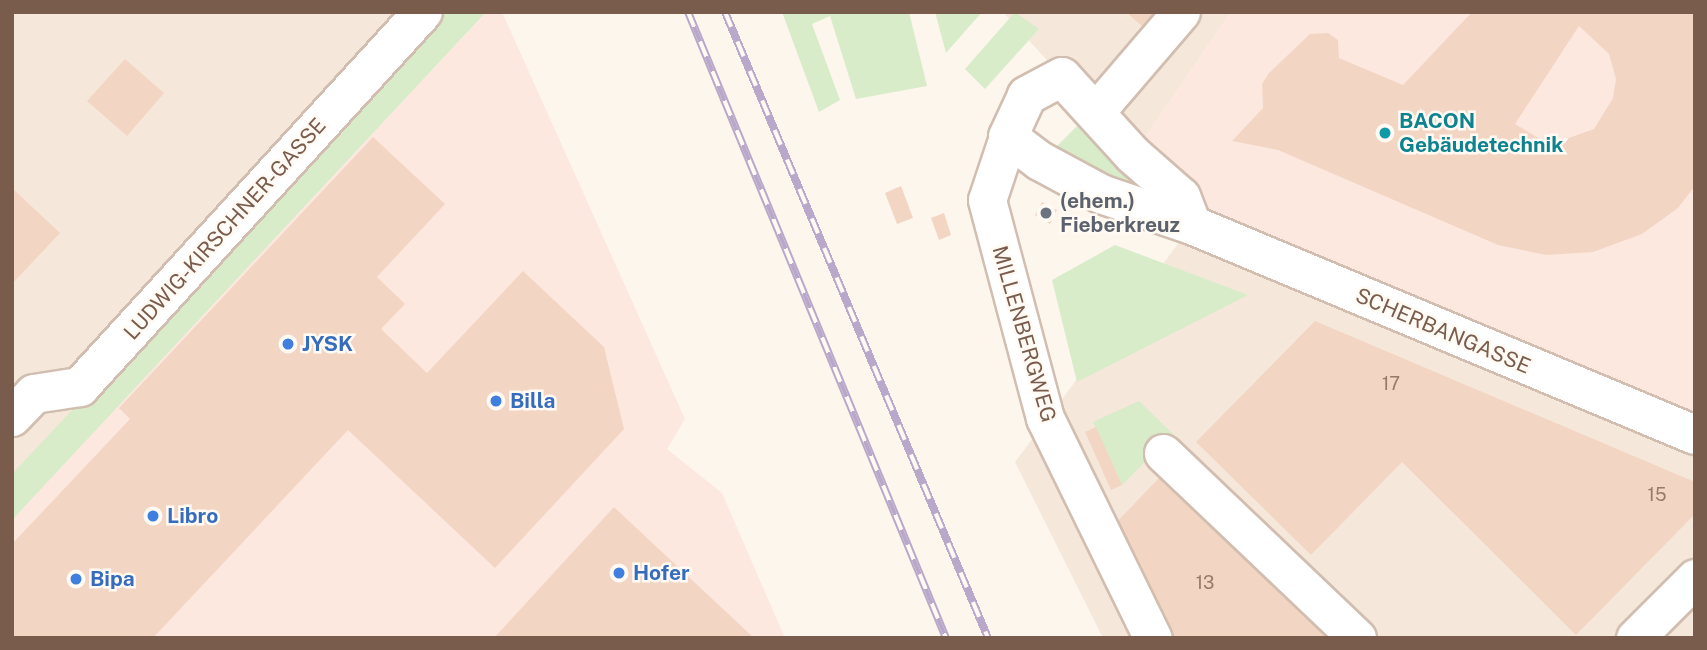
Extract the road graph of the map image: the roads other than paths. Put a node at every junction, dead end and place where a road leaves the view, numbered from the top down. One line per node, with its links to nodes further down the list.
1 (423, 12): 6 (street, LUDWIG-KIRSCHNER-GASSE)
2 (1181, 12): 3 (street)
3 (1097, 110): 4 (street); 5 (street)
4 (1008, 137): 5 (street, SCHERBANGASSE); 10 (street, MILLENBERGWEG)
5 (1192, 225): 7 (street, SCHERBANGASSE)
6 (19, 395)
7 (1695, 435)
8 (1163, 453): 11 (street)
9 (1695, 578): 12 (street)
10 (1153, 638)
11 (1357, 638)
12 (1635, 638)

